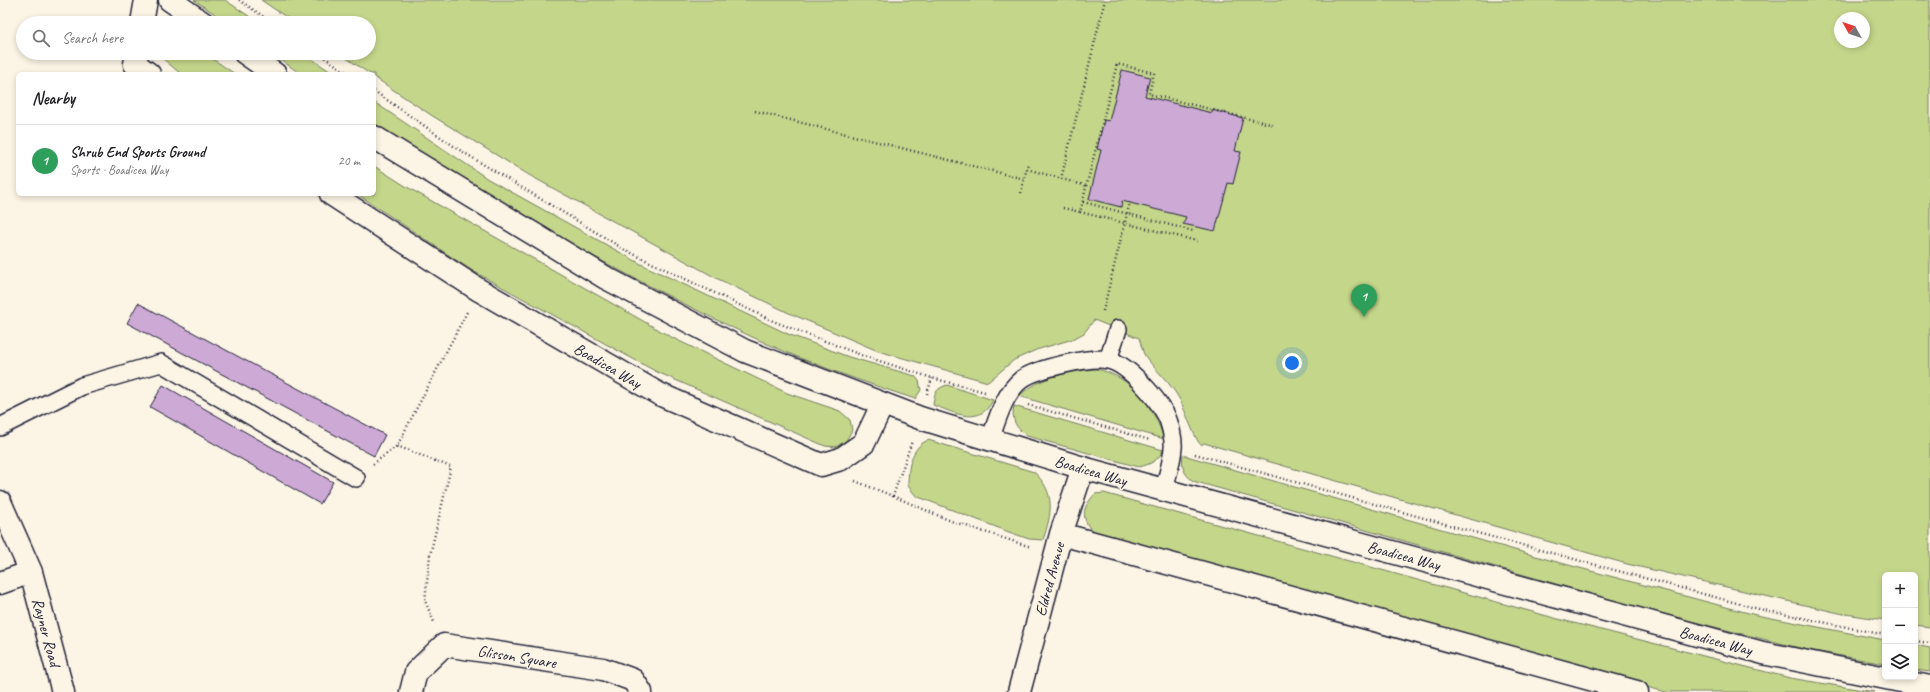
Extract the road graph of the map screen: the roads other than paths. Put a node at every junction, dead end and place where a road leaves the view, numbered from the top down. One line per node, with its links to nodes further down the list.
1 (146, 0): 3 (street)
2 (170, 0): 4 (street)
3 (143, 16)
4 (192, 16)
5 (135, 60): 7 (street)
6 (255, 60): 8 (street)
7 (145, 72)
8 (272, 72)
9 (376, 138): 13 (street, Boadicea Way)
10 (334, 196): 13 (street, Boadicea Way)
11 (1118, 329): 12 (lane)
12 (1108, 360): 15 (lane); 18 (lane)
13 (882, 405): 15 (street, Boadicea Way)
14 (0, 427): 17 (lane)
15 (990, 440): 16 (street, Boadicea Way)
16 (1083, 468): 18 (street, Boadicea Way); 20 (street, Eldred Avenue)
17 (356, 478)
18 (1164, 490): 23 (street, Boadicea Way)
19 (0, 502): 21 (street, Rayner Road)
20 (1058, 544): 27 (street, Eldred Avenue); 28 (street)
21 (31, 572): 22 (street); 24 (street, Rayner Road)
22 (0, 583)
23 (1930, 687)
24 (64, 692)
25 (411, 692): 26 (street, Glisson Square)
26 (641, 692)
27 (1019, 692)
28 (1637, 692)

